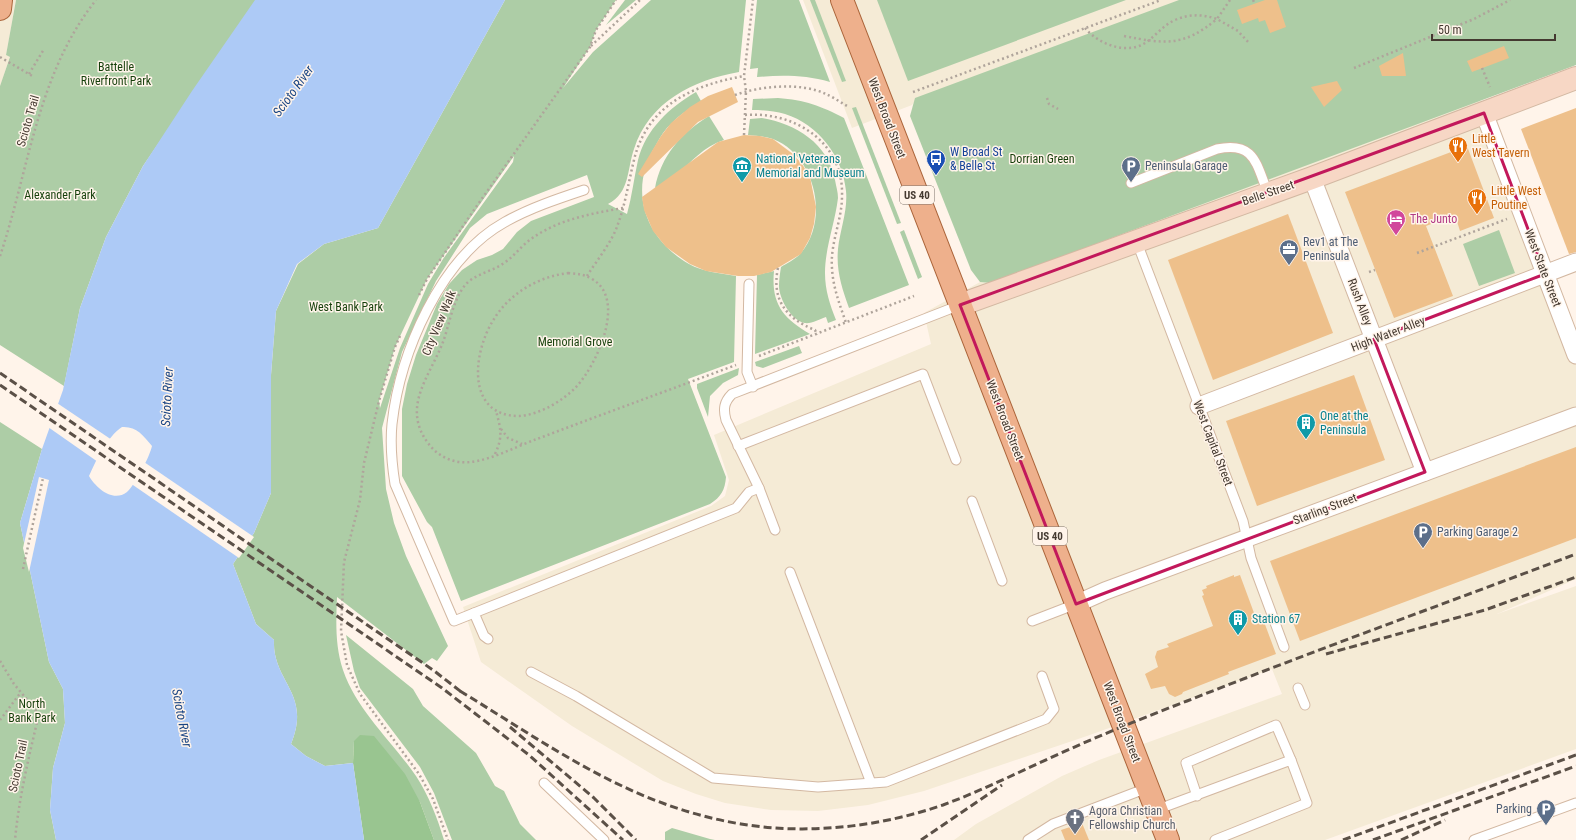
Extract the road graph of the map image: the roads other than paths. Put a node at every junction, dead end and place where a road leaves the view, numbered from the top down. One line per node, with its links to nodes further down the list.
1 (1, 0): 3 (main road)
2 (842, 0): 14 (main road, West Broad Street / US 40)
3 (0, 9)
4 (1576, 78): 5 (street, Belle Street)
5 (1484, 113): 6 (street, Belle Street); 12 (street, West State Street)
6 (1312, 178): 9 (street, Belle Street); 15 (street, Rush Alley)
7 (1131, 183): 9 (lane)
8 (584, 190): 30 (lane)
9 (1268, 193): 10 (street, Belle Street)
10 (1136, 240): 14 (street, Belle Street); 18 (lane, West Capital Street)
11 (1576, 262): 12 (street, High Water Alley)
12 (1545, 274): 15 (street, High Water Alley); 16 (street, West State Street)
13 (748, 284): 17 (lane)
14 (960, 305): 17 (lane); 29 (main road, West Broad Street / US 40)
15 (1374, 339): 18 (street, High Water Alley); 22 (street, Rush Alley)
16 (1576, 355)
17 (753, 386): 20 (lane)
18 (1199, 406): 26 (lane, West Capital Street)
19 (1576, 416): 22 (street, Starling Street)
20 (738, 446): 21 (lane); 23 (lane)
21 (956, 460)
22 (1425, 472): 26 (street, Starling Street)
23 (759, 488): 25 (lane); 30 (lane)
24 (972, 501): 28 (lane)
25 (775, 530)
26 (1246, 538): 29 (street, Starling Street); 33 (lane, West Capital Street)
27 (790, 572): 40 (lane)
28 (1002, 581)
29 (1076, 604): 31 (lane); 41 (main road, West Broad Street / US 40)
30 (474, 613): 32 (lane)
31 (1032, 621)
32 (488, 639)
33 (1284, 647)
34 (532, 672): 40 (lane)
35 (1042, 676): 40 (lane)
36 (1298, 688): 37 (lane)
37 (1304, 705)
38 (1291, 760): 42 (lane); 42 (lane); 48 (lane)
39 (544, 783): 45 (lane)
40 (871, 783)
41 (1147, 788): 44 (main road, West Broad Street / US 40); 46 (lane)
42 (1197, 796): 44 (lane)
43 (1576, 803): 49 (lane)
44 (1156, 810): 47 (main road, West Broad Street / US 40)
45 (604, 840)
46 (1028, 840)
47 (1168, 840)
48 (1215, 840)
49 (1474, 840)

